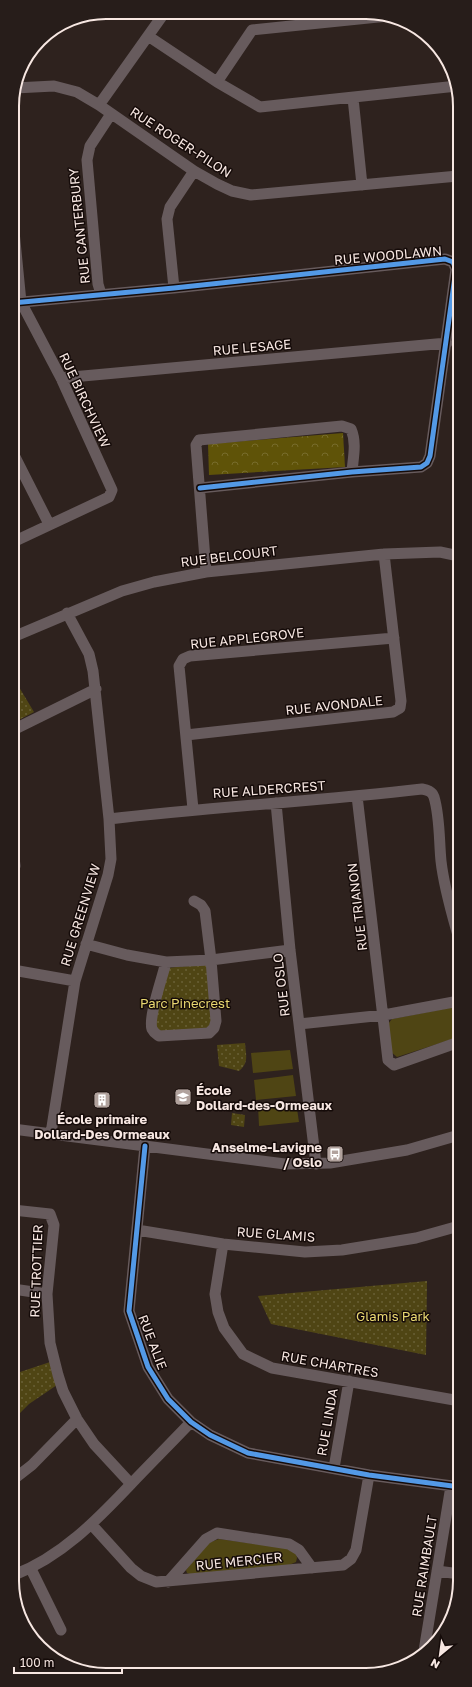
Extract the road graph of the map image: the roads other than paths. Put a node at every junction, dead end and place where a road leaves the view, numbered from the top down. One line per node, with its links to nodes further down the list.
1 (160, 19): 3 (street)
2 (359, 19): 4 (street)
3 (148, 36): 4 (street); 8 (street)
4 (217, 82): 7 (street)
5 (450, 87): 7 (street)
6 (21, 88): 8 (street, RUE ROGER-PILON)
7 (353, 98): 12 (street)
8 (100, 105): 9 (street, RUE ROGER-PILON)
9 (112, 114): 10 (street, RUE ROGER-PILON); 15 (street, RUE CANTERBURY)
10 (194, 171): 12 (street, RUE ROGER-PILON); 14 (street)
11 (453, 176): 12 (street, RUE ROGER-PILON)
12 (362, 185)
13 (453, 262): 14 (street, RUE WOODLAWN)
14 (174, 288): 15 (street, RUE WOODLAWN)
15 (101, 294): 17 (street, RUE WOODLAWN)
16 (453, 294): 19 (street, RUE WOODLAWN)
17 (19, 303)
18 (19, 306): 20 (street, RUE BIRCHVIEW)
19 (447, 343): 20 (street, RUE LESAGE); 22 (street, RUE WOODLAWN)
20 (61, 378): 24 (street, RUE BIRCHVIEW)
21 (19, 465): 24 (street)
22 (352, 472): 23 (street, RUE WOODLAWN); 23 (street)
23 (200, 488): 28 (street)
24 (49, 524): 25 (street, RUE BIRCHVIEW)
25 (19, 539)
26 (384, 554): 27 (street, RUE BELCOURT); 28 (street, RUE BELCOURT); 31 (street, RUE AVONDALE)
27 (453, 555)
28 (206, 572): 29 (street, RUE BELCOURT)
29 (67, 613): 30 (street, RUE BELCOURT); 32 (street, RUE GREENVIEW)
30 (19, 634)
31 (394, 638): 34 (street, RUE AVONDALE); 34 (street, RUE APPLEGROVE)
32 (96, 689): 33 (street); 38 (street, RUE GREENVIEW)
33 (19, 727)
34 (186, 735): 37 (street, RUE APPLEGROVE)
35 (357, 796): 36 (street, RUE ALDERCREST); 40 (street, RUE ALDERCREST); 48 (street, RUE TRIANON)
36 (276, 803): 37 (street, RUE ALDERCREST); 42 (street, RUE OSLO)
37 (193, 809): 38 (street, RUE ALDERCREST)
38 (109, 819): 41 (street, RUE GREENVIEW)
39 (194, 901): 43 (street)
40 (453, 914)
41 (86, 944): 44 (street); 46 (street, RUE GREENVIEW)
42 (290, 950): 43 (street); 49 (street, RUE OSLO)
43 (211, 960): 44 (street); 44 (street)
44 (166, 962)
45 (19, 971): 46 (street)
46 (74, 981): 52 (street, RUE GREENVIEW)
47 (453, 1002): 48 (street)
48 (384, 1015): 49 (street); 50 (street, RUE TRIANON)
49 (299, 1024): 55 (street, RUE OSLO)
50 (453, 1044)
51 (19, 1130): 52 (street)
52 (51, 1133): 54 (street)
53 (453, 1137): 55 (street)
54 (145, 1146): 55 (street); 58 (street, RUE ALIE)
55 (316, 1164)
56 (19, 1211): 61 (street, RUE TROTTIER)
57 (453, 1228): 59 (street, RUE GLAMIS)
58 (137, 1230): 59 (street, RUE GLAMIS); 65 (street, RUE ALIE)
59 (223, 1244): 62 (street, RUE CHARTRES)
60 (19, 1290): 61 (street)
61 (47, 1294): 64 (street, RUE TROTTIER)
62 (349, 1382): 63 (street, RUE CHARTRES); 66 (street, RUE LINDA)
63 (453, 1400)
64 (77, 1419): 68 (street); 69 (street, RUE TROTTIER)
65 (191, 1422): 66 (street, RUE ALIE); 69 (street)
66 (334, 1468): 67 (street, RUE ALIE)
67 (369, 1474): 70 (street, RUE ALIE); 73 (street, RUE MERCIER)
68 (19, 1475)
69 (131, 1484): 72 (street)
70 (453, 1486)
71 (453, 1495): 75 (street, RUE RAIMBAULT)
72 (92, 1525): 74 (street); 78 (street, RUE MERCIER)
73 (312, 1568): 78 (street, RUE MERCIER); 78 (street, RUE MERCIER)
74 (31, 1569): 77 (street); 79 (street)
75 (437, 1571): 76 (street); 80 (street, RUE RAIMBAULT)
76 (453, 1573)
77 (19, 1574)
78 (168, 1582)
79 (60, 1630)
80 (426, 1635)

